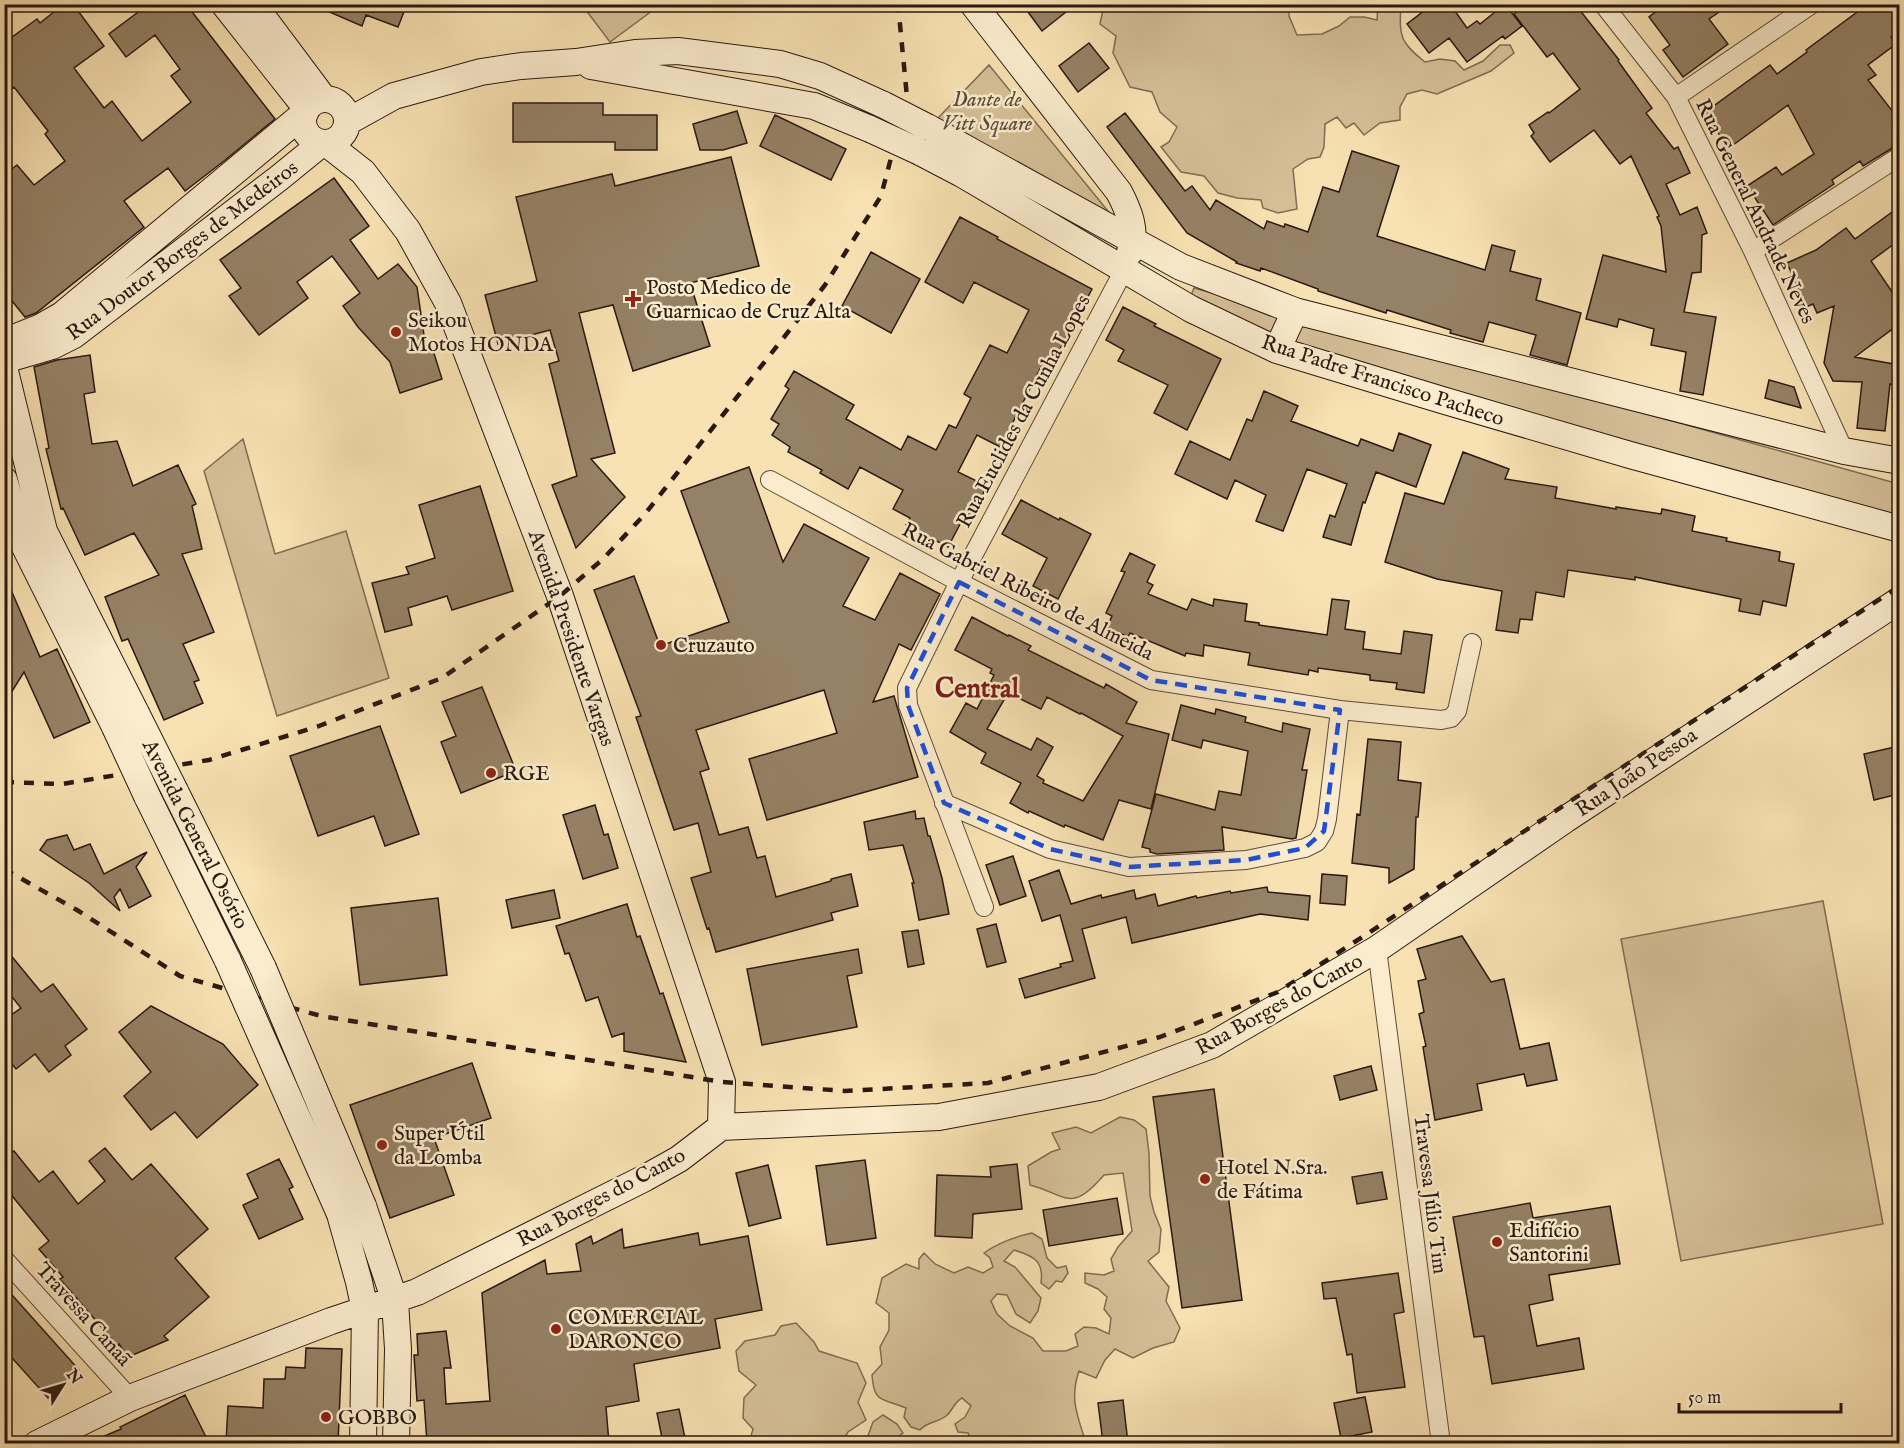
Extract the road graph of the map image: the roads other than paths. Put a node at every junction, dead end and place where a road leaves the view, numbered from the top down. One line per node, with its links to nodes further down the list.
1 (224, 4): 11 (main road, Avenida Presidente Vargas)
2 (253, 4): 11 (main road, Avenida Presidente Vargas)
3 (973, 4): 14 (main road)
4 (1603, 4): 8 (street, Rua General Andrade Neves)
5 (1812, 4): 8 (street)
6 (576, 62): 7 (main road, Rua Doutor Borges de Medeiros); 10 (main road, Rua Doutor Borges de Medeiros); 11 (main road, Rua Doutor Borges de Medeiros)
7 (820, 76): 9 (main road, Rua Doutor Borges de Medeiros); 10 (main road)
8 (1676, 97): 15 (street, Rua General Andrade Neves)
9 (884, 105): 14 (main road, Rua Padre Francisco Pacheco, bridge)
10 (814, 106): 12 (main road, Rua Doutor Borges de Medeiros)
11 (326, 120): 18 (main road, Rua Doutor Borges de Medeiros); 18 (main road, Rua Doutor Borges de Medeiros); 37 (main road, Avenida Presidente Vargas)
12 (870, 129): 16 (main road, Rua Padre Francisco Pacheco, bridge)
13 (1899, 156): 15 (street)
14 (1133, 242): 16 (main road); 17 (main road, Rua Padre Francisco Pacheco)
15 (1753, 251): 23 (street, Rua General Andrade Neves)
16 (1124, 270): 20 (main road, Rua Padre Francisco Pacheco); 28 (street, Rua Euclides da Cunha Lopes)
17 (1295, 311): 20 (main road); 23 (main road, Rua Padre Francisco Pacheco)
18 (58, 332): 19 (main road, Rua Doutor Borges de Medeiros); 21 (main road, Rua Doutor Borges de Medeiros)
19 (4, 342)
20 (1277, 350): 27 (main road, Rua Padre Francisco Pacheco)
21 (4, 360)
22 (4, 367): 30 (main road, Avenida General Osório)
23 (1844, 451): 24 (main road, Rua Padre Francisco Pacheco)
24 (1899, 460)
25 (4, 480): 30 (main road, Avenida General Osório)
26 (770, 480): 28 (street, Rua Gabriel Ribeiro de Almeida)
27 (1899, 529)
28 (959, 582): 32 (street, Rua Gabriel Ribeiro de Almeida); 34 (street, Rua Euclides da Cunha Lopes)
29 (1899, 600): 36 (main road, Rua João Pessoa)
30 (75, 621): 33 (main road, Avenida General Osório)
31 (1472, 643): 32 (street, Rua Gabriel Ribeiro de Almeida)
32 (1340, 710): 34 (street)
33 (125, 720): 38 (main road, Avenida General Osório, bridge); 38 (main road, Avenida General Osório, bridge)
34 (944, 803): 35 (street, Rua Euclides da Cunha Lopes)
35 (984, 906)
36 (1377, 950): 37 (main road, Rua Borges do Canto); 46 (street, Travessa Júlio Tim)
37 (721, 1127): 40 (main road, Rua Borges do Canto)
38 (351, 1210): 40 (main road, Avenida General Osório); 41 (main road, Avenida General Osório)
39 (4, 1259): 42 (street, Travessa Canaã)
40 (395, 1301): 41 (main road, Rua Borges do Canto); 45 (main road, Avenida General Osório)
41 (364, 1310): 42 (main road, Rua Borges do Canto); 44 (main road, Avenida General Osório)
42 (130, 1398): 43 (main road, Rua Borges do Canto)
43 (37, 1443)
44 (363, 1443)
45 (396, 1443)
46 (1441, 1443)

